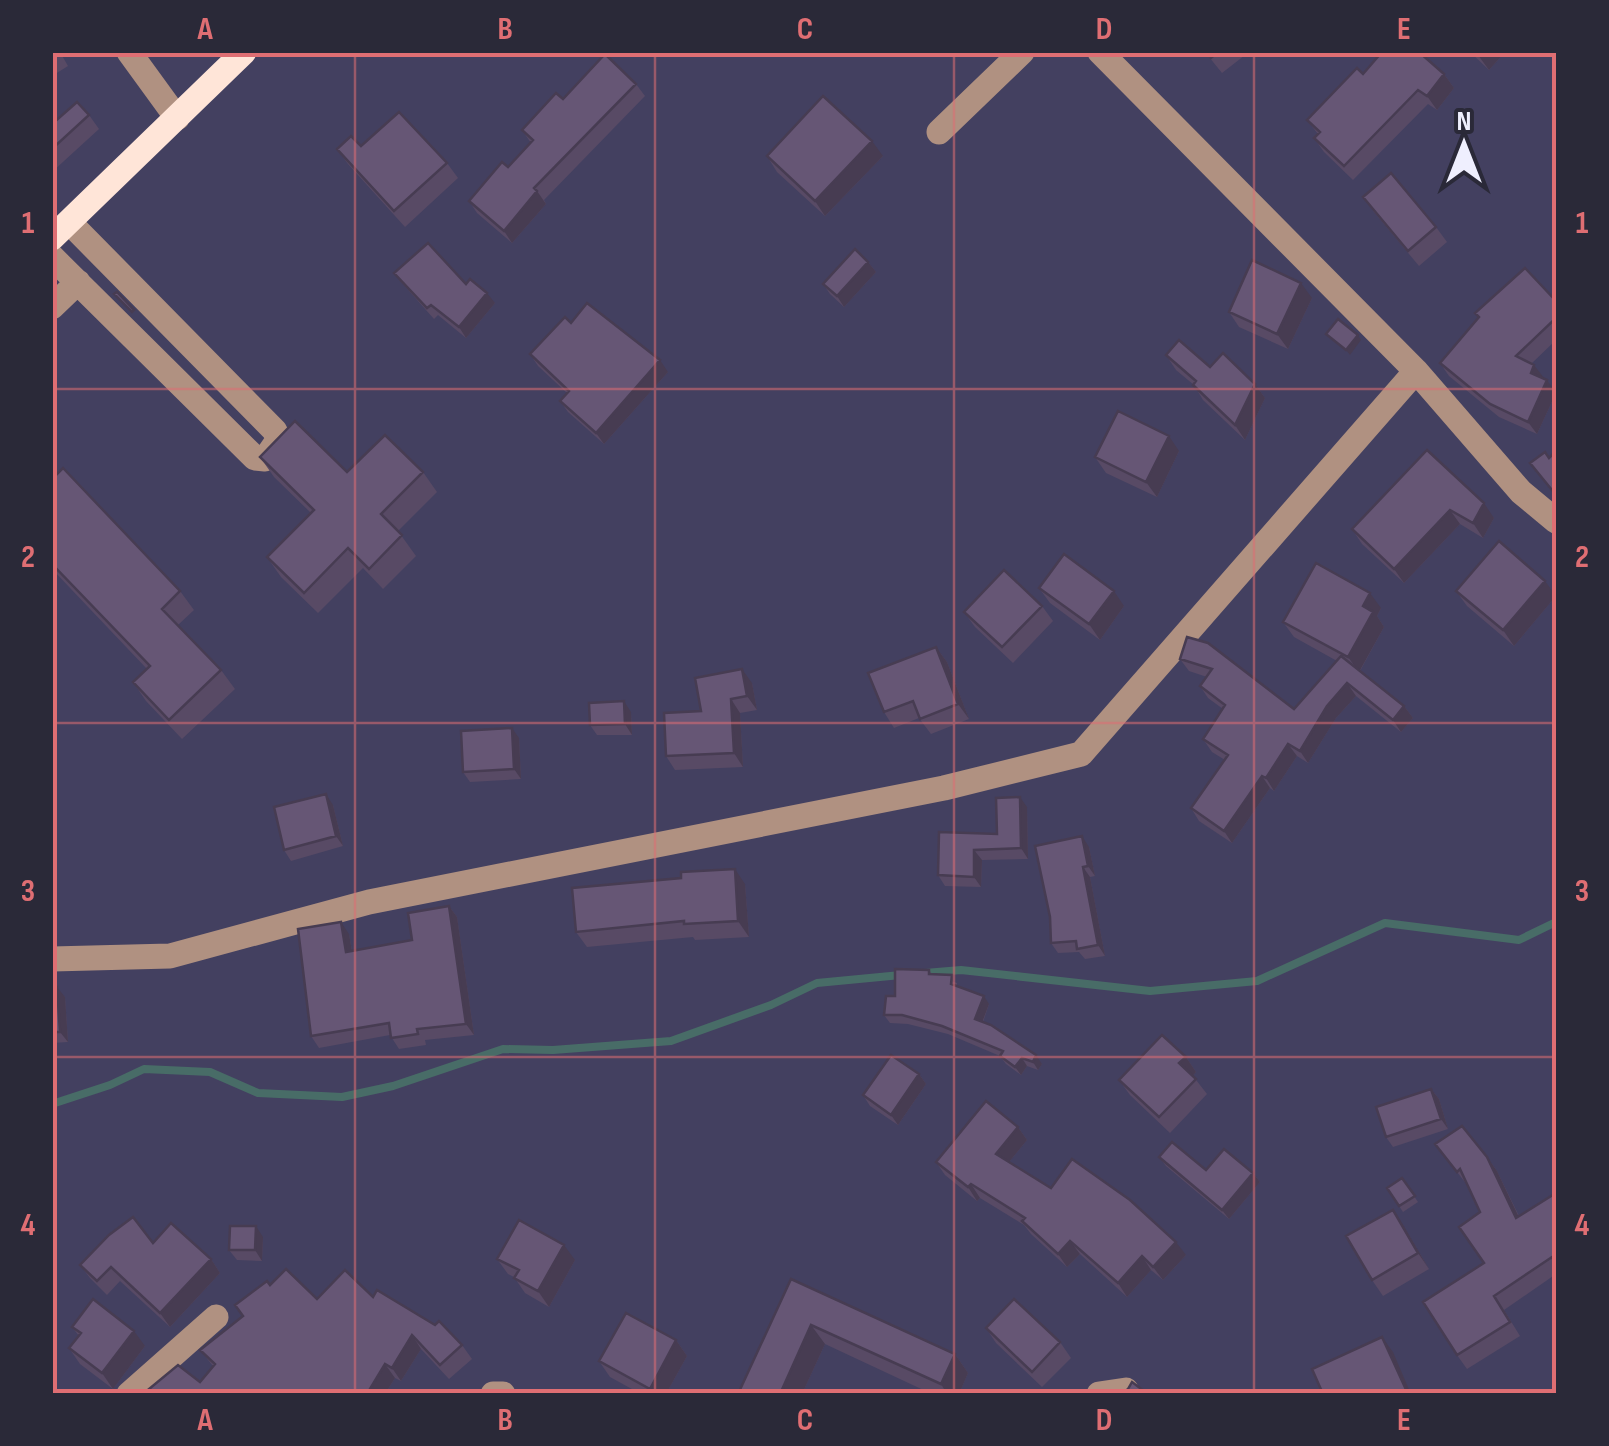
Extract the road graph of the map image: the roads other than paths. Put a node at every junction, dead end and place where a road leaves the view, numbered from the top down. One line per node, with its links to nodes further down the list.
1 (128, 52): 5 (street)
2 (244, 52): 5 (main road)
3 (1022, 52): 6 (street)
4 (1100, 52): 12 (street)
5 (178, 118): 7 (main road)
6 (939, 132)
7 (61, 231): 11 (street)
8 (52, 257): 9 (street)
9 (78, 282): 10 (street); 13 (street)
10 (52, 307)
11 (198, 353): 13 (street); 14 (street)
12 (1416, 371): 16 (street); 17 (street)
13 (176, 379): 15 (street)
14 (237, 392): 15 (street); 15 (street)
15 (214, 417)
16 (1556, 521)
17 (52, 959)
18 (216, 1318): 20 (street)
19 (1126, 1390): 23 (street)
20 (129, 1394)
21 (494, 1394): 22 (street)
22 (503, 1394)
23 (1099, 1394)

